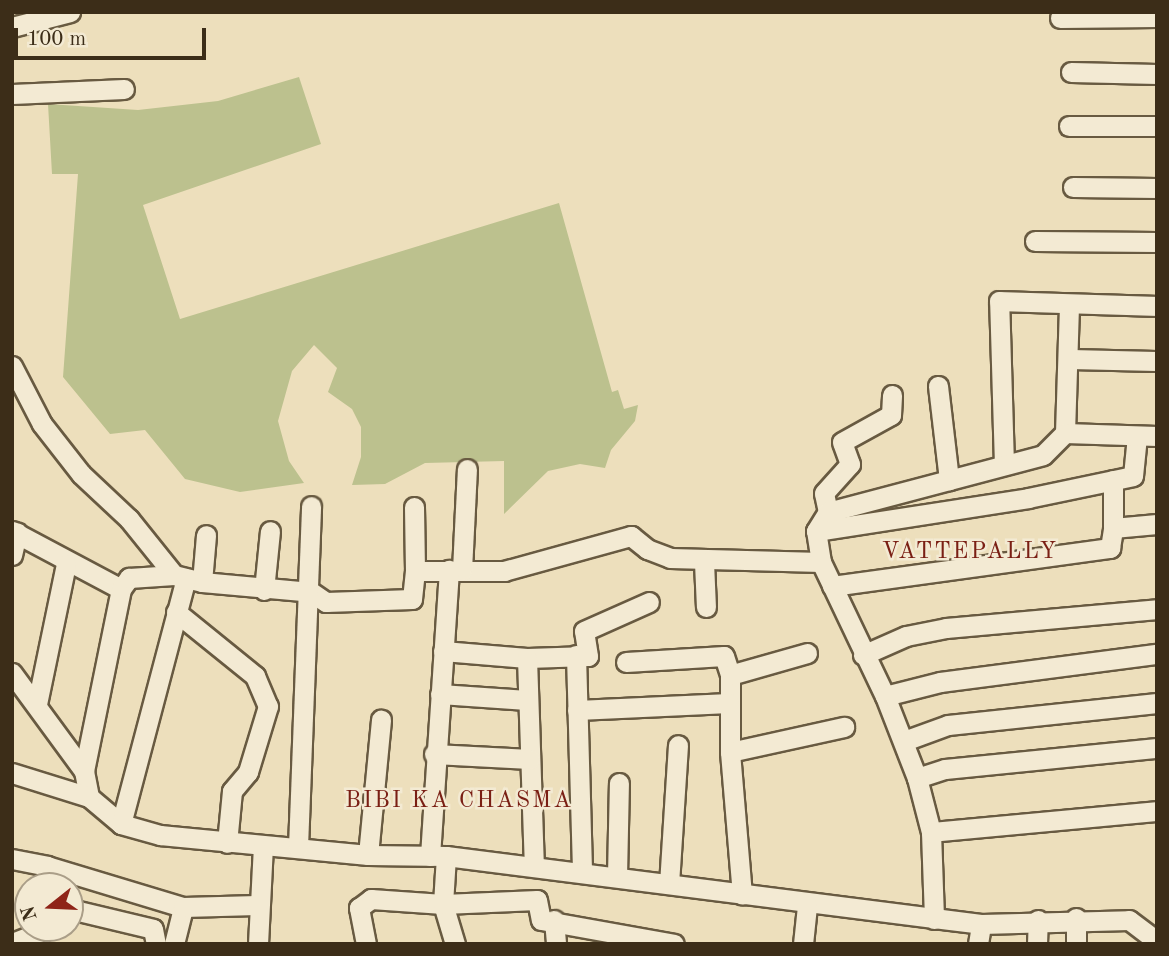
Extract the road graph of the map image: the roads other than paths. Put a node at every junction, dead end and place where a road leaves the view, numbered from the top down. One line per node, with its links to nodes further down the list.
1 (70, 12): 4 (street)
2 (1157, 17): 3 (street)
3 (1060, 18)
4 (12, 27)
5 (1071, 72): 6 (street)
6 (1157, 74)
7 (124, 89): 8 (street)
8 (12, 94)
9 (1069, 126): 10 (street)
10 (1157, 127)
11 (1073, 187): 12 (street)
12 (1157, 188)
13 (1035, 241): 14 (street)
14 (1157, 242)
15 (1069, 305): 16 (street); 17 (street); 25 (street)
16 (1157, 306)
17 (1069, 359): 18 (street); 22 (street)
18 (1157, 361)
19 (12, 366): 44 (street)
20 (939, 386): 27 (street)
21 (892, 395): 31 (street)
22 (1065, 433): 23 (street); 25 (street)
23 (1137, 436): 24 (street); 28 (street)
24 (1157, 436)
25 (1004, 465): 27 (street)
26 (467, 469): 42 (street)
27 (949, 480): 31 (street)
28 (1113, 480): 33 (street); 35 (street)
29 (311, 506): 48 (street)
30 (414, 507): 43 (street)
31 (828, 512): 35 (street)
32 (1157, 524): 33 (street)
33 (1113, 528): 45 (street)
34 (270, 531): 47 (street)
35 (816, 531): 40 (street)
36 (14, 532): 38 (street); 41 (street)
37 (206, 535): 44 (street)
38 (12, 555)
39 (704, 562): 40 (street); 42 (street); 50 (street)
40 (821, 562): 45 (street)
41 (66, 564): 46 (street); 67 (street)
42 (456, 570): 43 (street); 53 (street)
43 (415, 571): 48 (street)
44 (188, 578): 46 (street); 47 (street); 52 (street)
45 (832, 586): 57 (street)
46 (121, 589): 77 (street)
47 (264, 590): 48 (street)
48 (311, 592): 87 (street)
49 (649, 603): 56 (street)
50 (706, 607)
51 (1157, 609): 57 (street)
52 (176, 612): 83 (street); 85 (street)
53 (443, 651): 58 (street); 62 (street)
54 (807, 653): 61 (street)
55 (1157, 654): 63 (street)
56 (576, 655): 58 (street); 68 (street)
57 (863, 655): 63 (street)
58 (527, 658): 64 (street)
59 (626, 662): 61 (street)
60 (12, 673): 67 (street)
61 (730, 675): 65 (street)
62 (440, 694): 64 (street); 75 (street)
63 (885, 696): 71 (street)
64 (527, 700): 76 (street)
65 (729, 703): 68 (street); 74 (street)
66 (1157, 703): 71 (street)
67 (37, 704): 77 (street)
68 (577, 710): 93 (street)
69 (381, 720): 88 (street)
70 (844, 727): 74 (street)
71 (904, 741): 79 (street)
72 (678, 745): 96 (street)
73 (1157, 748): 79 (street)
74 (730, 752): 97 (street)
75 (434, 754): 76 (street); 89 (street)
76 (530, 760): 91 (street)
77 (83, 771): 81 (street)
78 (12, 773): 81 (street)
79 (917, 778): 84 (street)
80 (619, 783): 94 (street)
81 (89, 797): 83 (street)
82 (1157, 811): 84 (street)
83 (121, 824): 85 (street)
84 (931, 832): 104 (street)
85 (227, 843): 86 (street)
86 (263, 846): 87 (street); 99 (street)
87 (298, 847): 88 (street)
88 (368, 855): 89 (street)
89 (438, 856): 91 (street); 98 (street)
90 (12, 859): 92 (street)
91 (534, 866): 93 (street)
92 (40, 872)
93 (582, 873): 94 (street)
94 (617, 876): 96 (street)
95 (84, 884): 101 (street)
96 (669, 884): 97 (street)
97 (742, 894): 100 (street)
98 (443, 904): 105 (street); 113 (street); 114 (street)
99 (257, 905): 101 (street); 112 (street)
100 (807, 905): 104 (street); 117 (street)
101 (183, 907): 109 (street)
102 (84, 912): 110 (street)
103 (1076, 918): 106 (street); 108 (street); 120 (street)
104 (934, 919): 107 (street)
105 (554, 920): 115 (street); 116 (street)
106 (1038, 920): 107 (street); 119 (street)
107 (981, 924): 118 (street)
108 (1157, 941)
109 (174, 943): 111 (street)
110 (156, 944)
111 (167, 944)
112 (258, 944)
113 (366, 944)
114 (455, 944)
115 (556, 944)
116 (673, 944)
117 (803, 944)
118 (978, 944)
119 (1037, 944)
120 (1076, 944)

